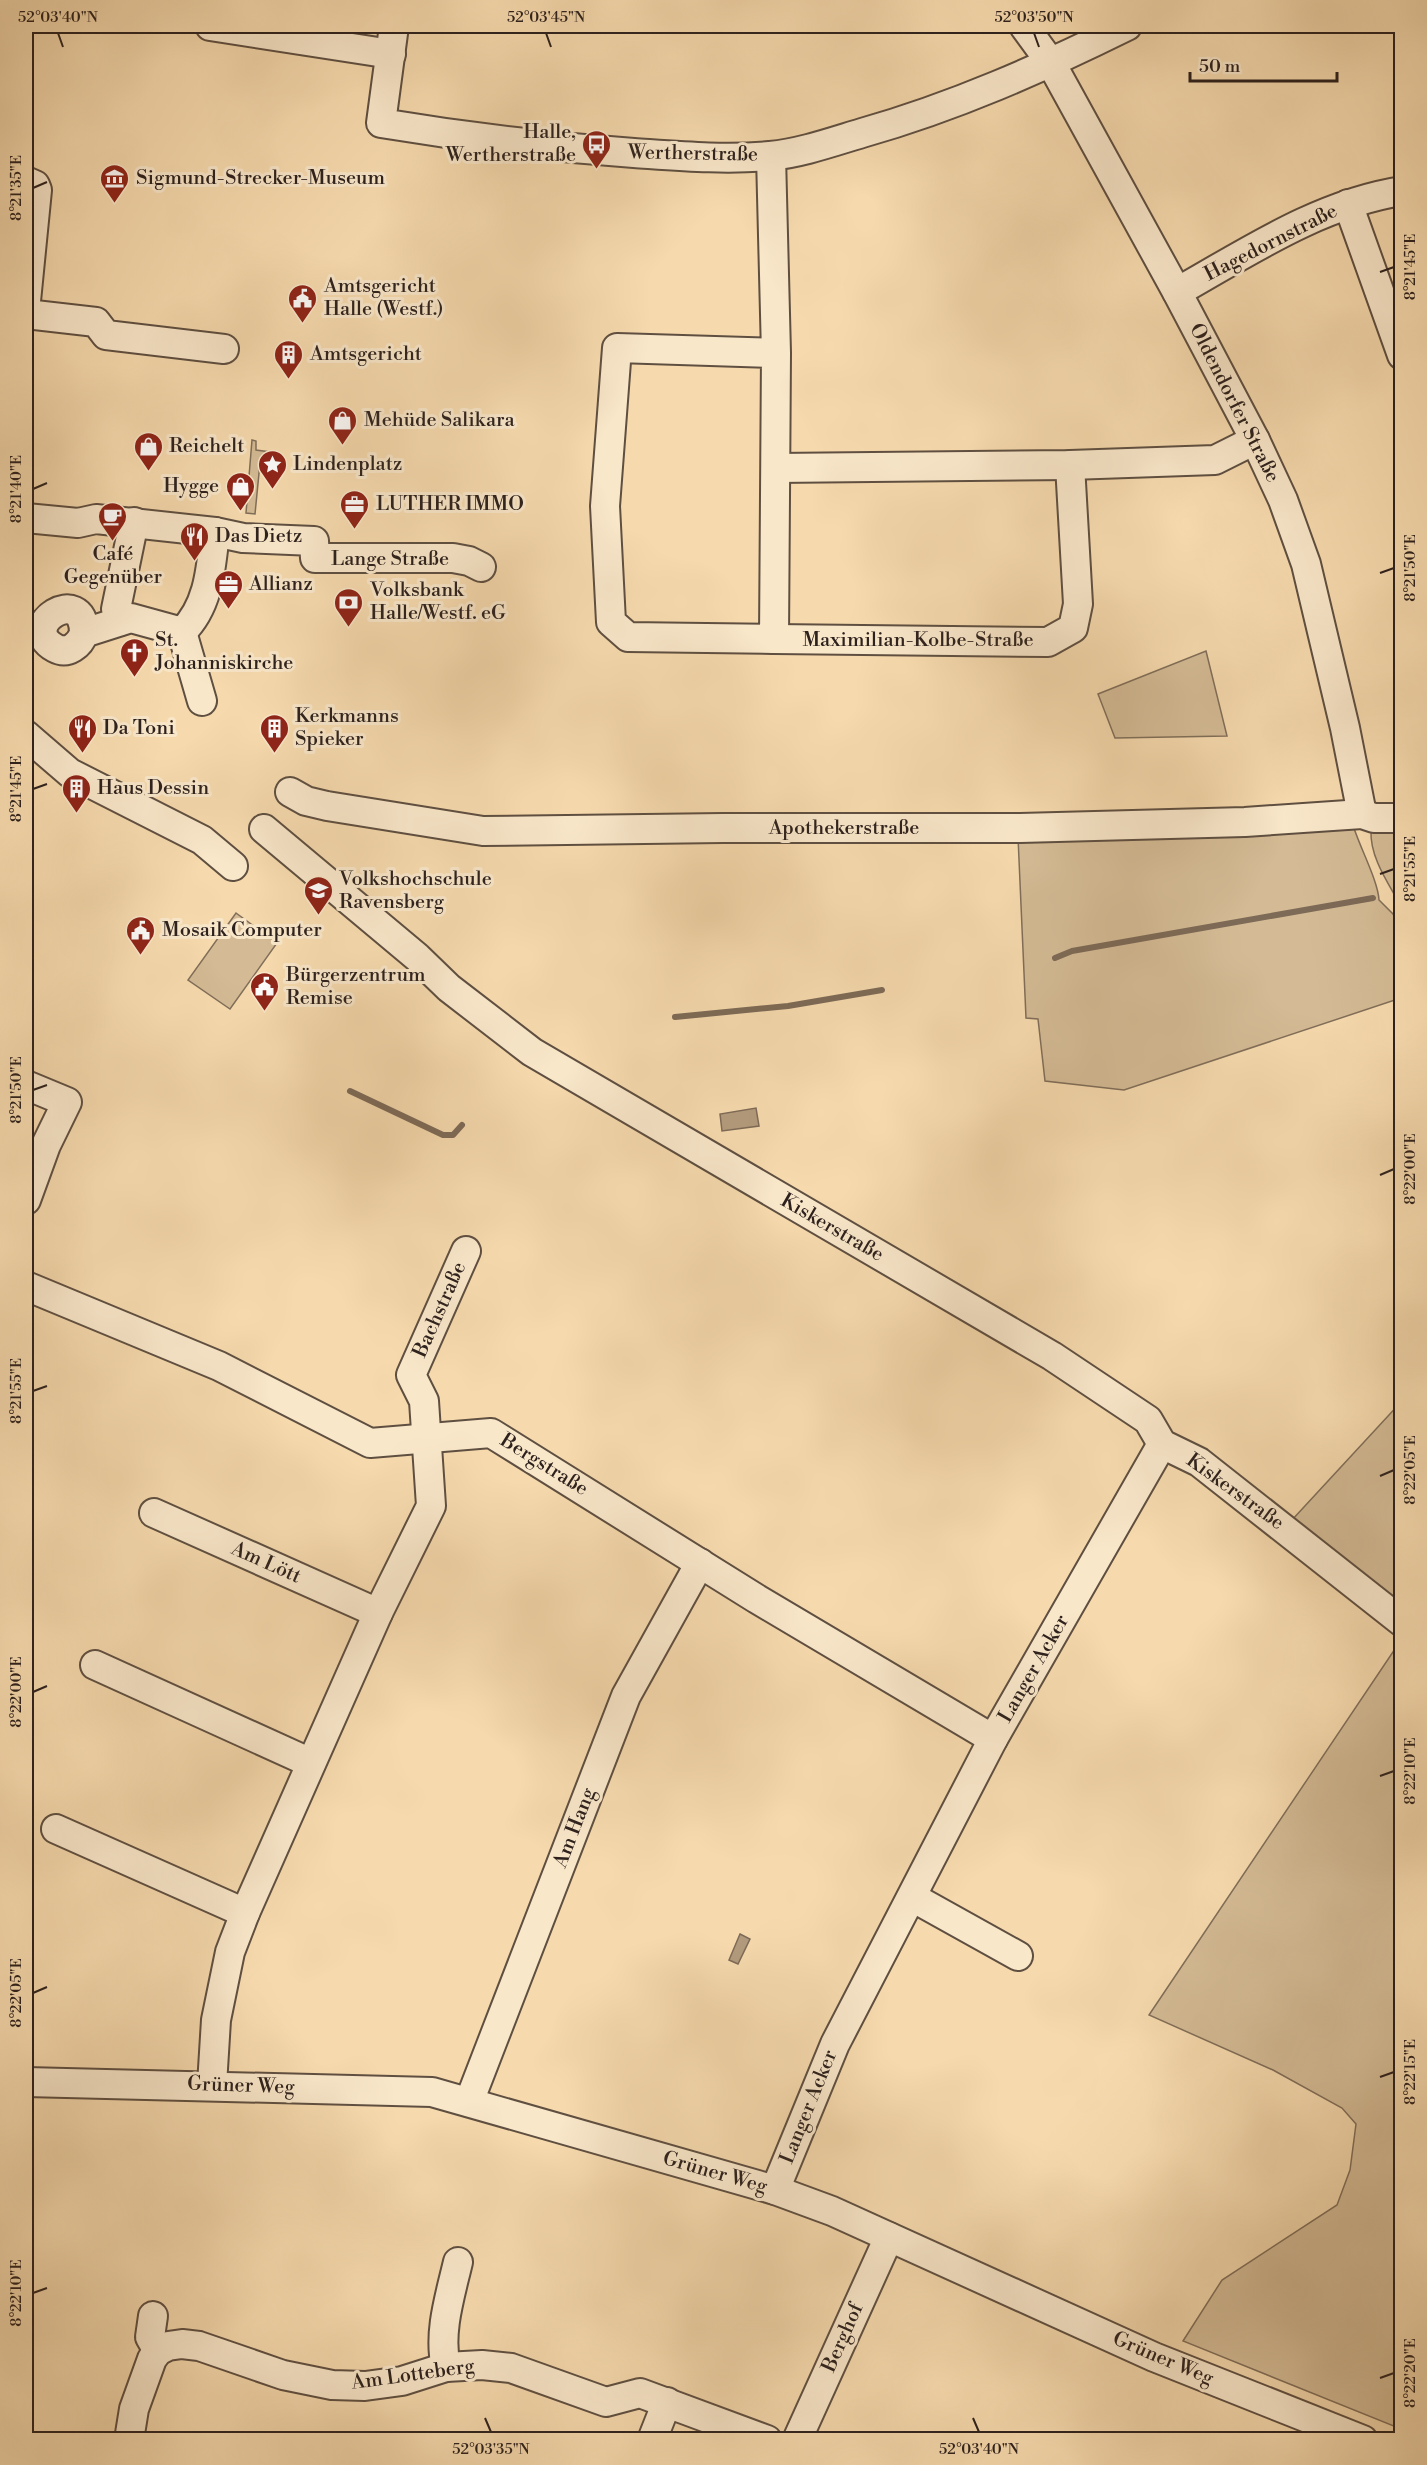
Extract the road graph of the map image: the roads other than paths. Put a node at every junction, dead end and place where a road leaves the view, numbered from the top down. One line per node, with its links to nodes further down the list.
1 (210, 26): 5 (street)
2 (394, 26): 5 (street)
3 (1024, 26): 6 (street, Oldendorfer Straße)
4 (1127, 26): 6 (street, Wertherstraße)
5 (391, 54): 7 (street, Wertherstraße)
6 (1051, 63): 7 (street, Wertherstraße); 11 (street, Oldendorfer Straße)
7 (771, 156): 15 (street, Maximilian-Kolbe-Straße)
8 (26, 181): 12 (street)
9 (1401, 191): 10 (street, Hagedornstraße)
10 (1348, 204): 11 (street, Hagedornstraße); 16 (street)
11 (1177, 292): 17 (street, Oldendorfer Straße)
12 (26, 301)
13 (26, 314): 14 (street)
14 (224, 349)
15 (776, 353): 19 (street, Maximilian-Kolbe-Straße); 27 (street, Maximilian-Kolbe-Straße)
16 (1401, 354)
17 (1254, 440): 18 (street); 31 (street, Oldendorfer Straße)
18 (1071, 465): 19 (street); 27 (street, Maximilian-Kolbe-Straße)
19 (776, 468): 27 (street, Maximilian-Kolbe-Straße)
20 (26, 518): 21 (street)
21 (134, 522): 22 (street); 24 (street)
22 (215, 532): 23 (street, Lange Straße); 25 (street)
23 (481, 567)
24 (120, 621): 25 (street); 26 (street)
25 (182, 632): 28 (street)
26 (84, 633)
27 (774, 639)
28 (202, 701)
29 (26, 735): 34 (street)
30 (290, 792): 31 (street, Apothekerstraße)
31 (1362, 814): 32 (street, Apothekerstraße)
32 (1401, 818)
33 (264, 829): 40 (street, Kiskerstraße)
34 (233, 866)
35 (26, 1085): 36 (street)
36 (26, 1200)
37 (466, 1251): 39 (street, Bachstraße)
38 (26, 1286): 39 (street, Bergstraße)
39 (427, 1438): 42 (street, Bergstraße); 43 (street)
40 (1162, 1444): 44 (street, Kiskerstraße); 46 (street, Langer Acker)
41 (154, 1513): 43 (street, Am Lött)
42 (700, 1563): 46 (street, Bergstraße); 54 (street, Am Hang)
43 (378, 1613): 47 (street)
44 (1401, 1622)
45 (95, 1665): 47 (street)
46 (993, 1739): 49 (street, Langer Acker)
47 (311, 1763): 50 (street)
48 (56, 1829): 50 (street)
49 (912, 1897): 51 (street); 55 (street, Langer Acker)
50 (245, 1913): 53 (street)
51 (1017, 1956)
52 (26, 2082): 53 (street, Grüner Weg)
53 (212, 2085): 54 (street, Grüner Weg)
54 (469, 2102): 55 (street, Grüner Weg)
55 (775, 2190): 56 (street, Grüner Weg)
56 (889, 2237): 65 (street, Berghof); 66 (street, Grüner Weg)
57 (458, 2262): 60 (street)
58 (153, 2316): 59 (street)
59 (158, 2351): 60 (street, Am Lotteberg); 62 (street)
60 (446, 2367): 61 (street, Am Lotteberg)
61 (667, 2402): 63 (street); 64 (street, Am Lotteberg)
62 (129, 2439)
63 (652, 2439)
64 (767, 2439)
65 (797, 2439)
66 (1363, 2439)

